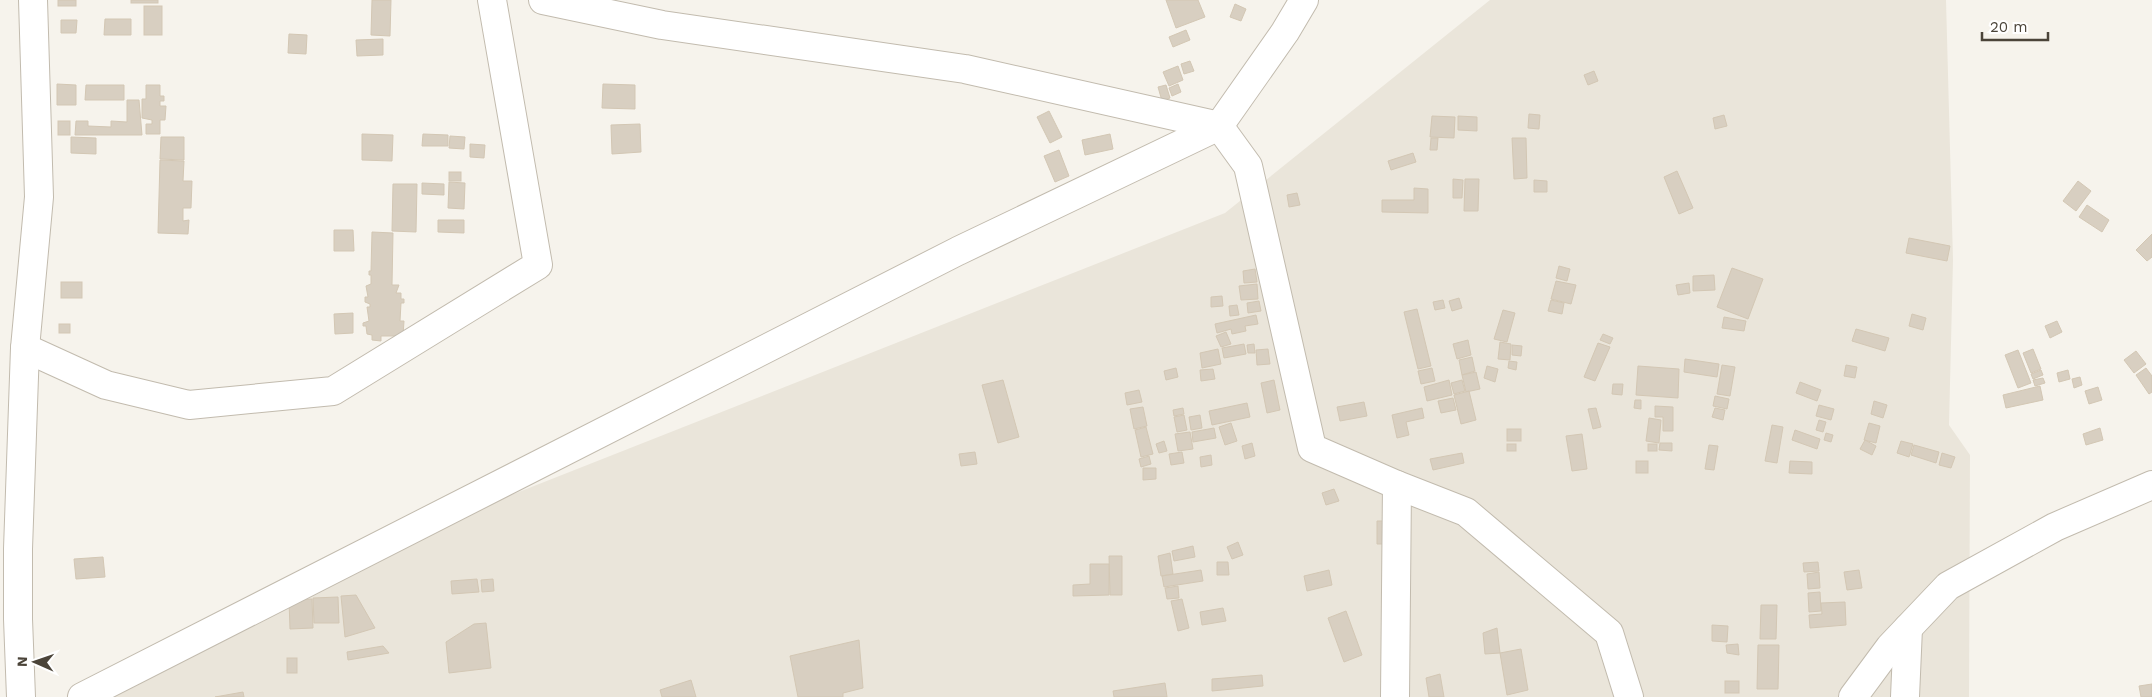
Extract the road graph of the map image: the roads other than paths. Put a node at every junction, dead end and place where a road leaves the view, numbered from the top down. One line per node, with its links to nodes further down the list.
1 (33, 0): 6 (street)
2 (492, 0): 6 (street)
3 (543, 0): 5 (street)
4 (1304, 0): 5 (street)
5 (1219, 126): 7 (street); 12 (street)
6 (25, 348): 9 (street)
7 (1397, 485): 13 (street); 14 (street)
8 (2152, 486): 10 (street)
9 (9, 617): 11 (street)
10 (1908, 628): 15 (street); 16 (street)
11 (21, 697)
12 (82, 697)
13 (1396, 697)
14 (1629, 697)
15 (1853, 697)
16 (1905, 697)

